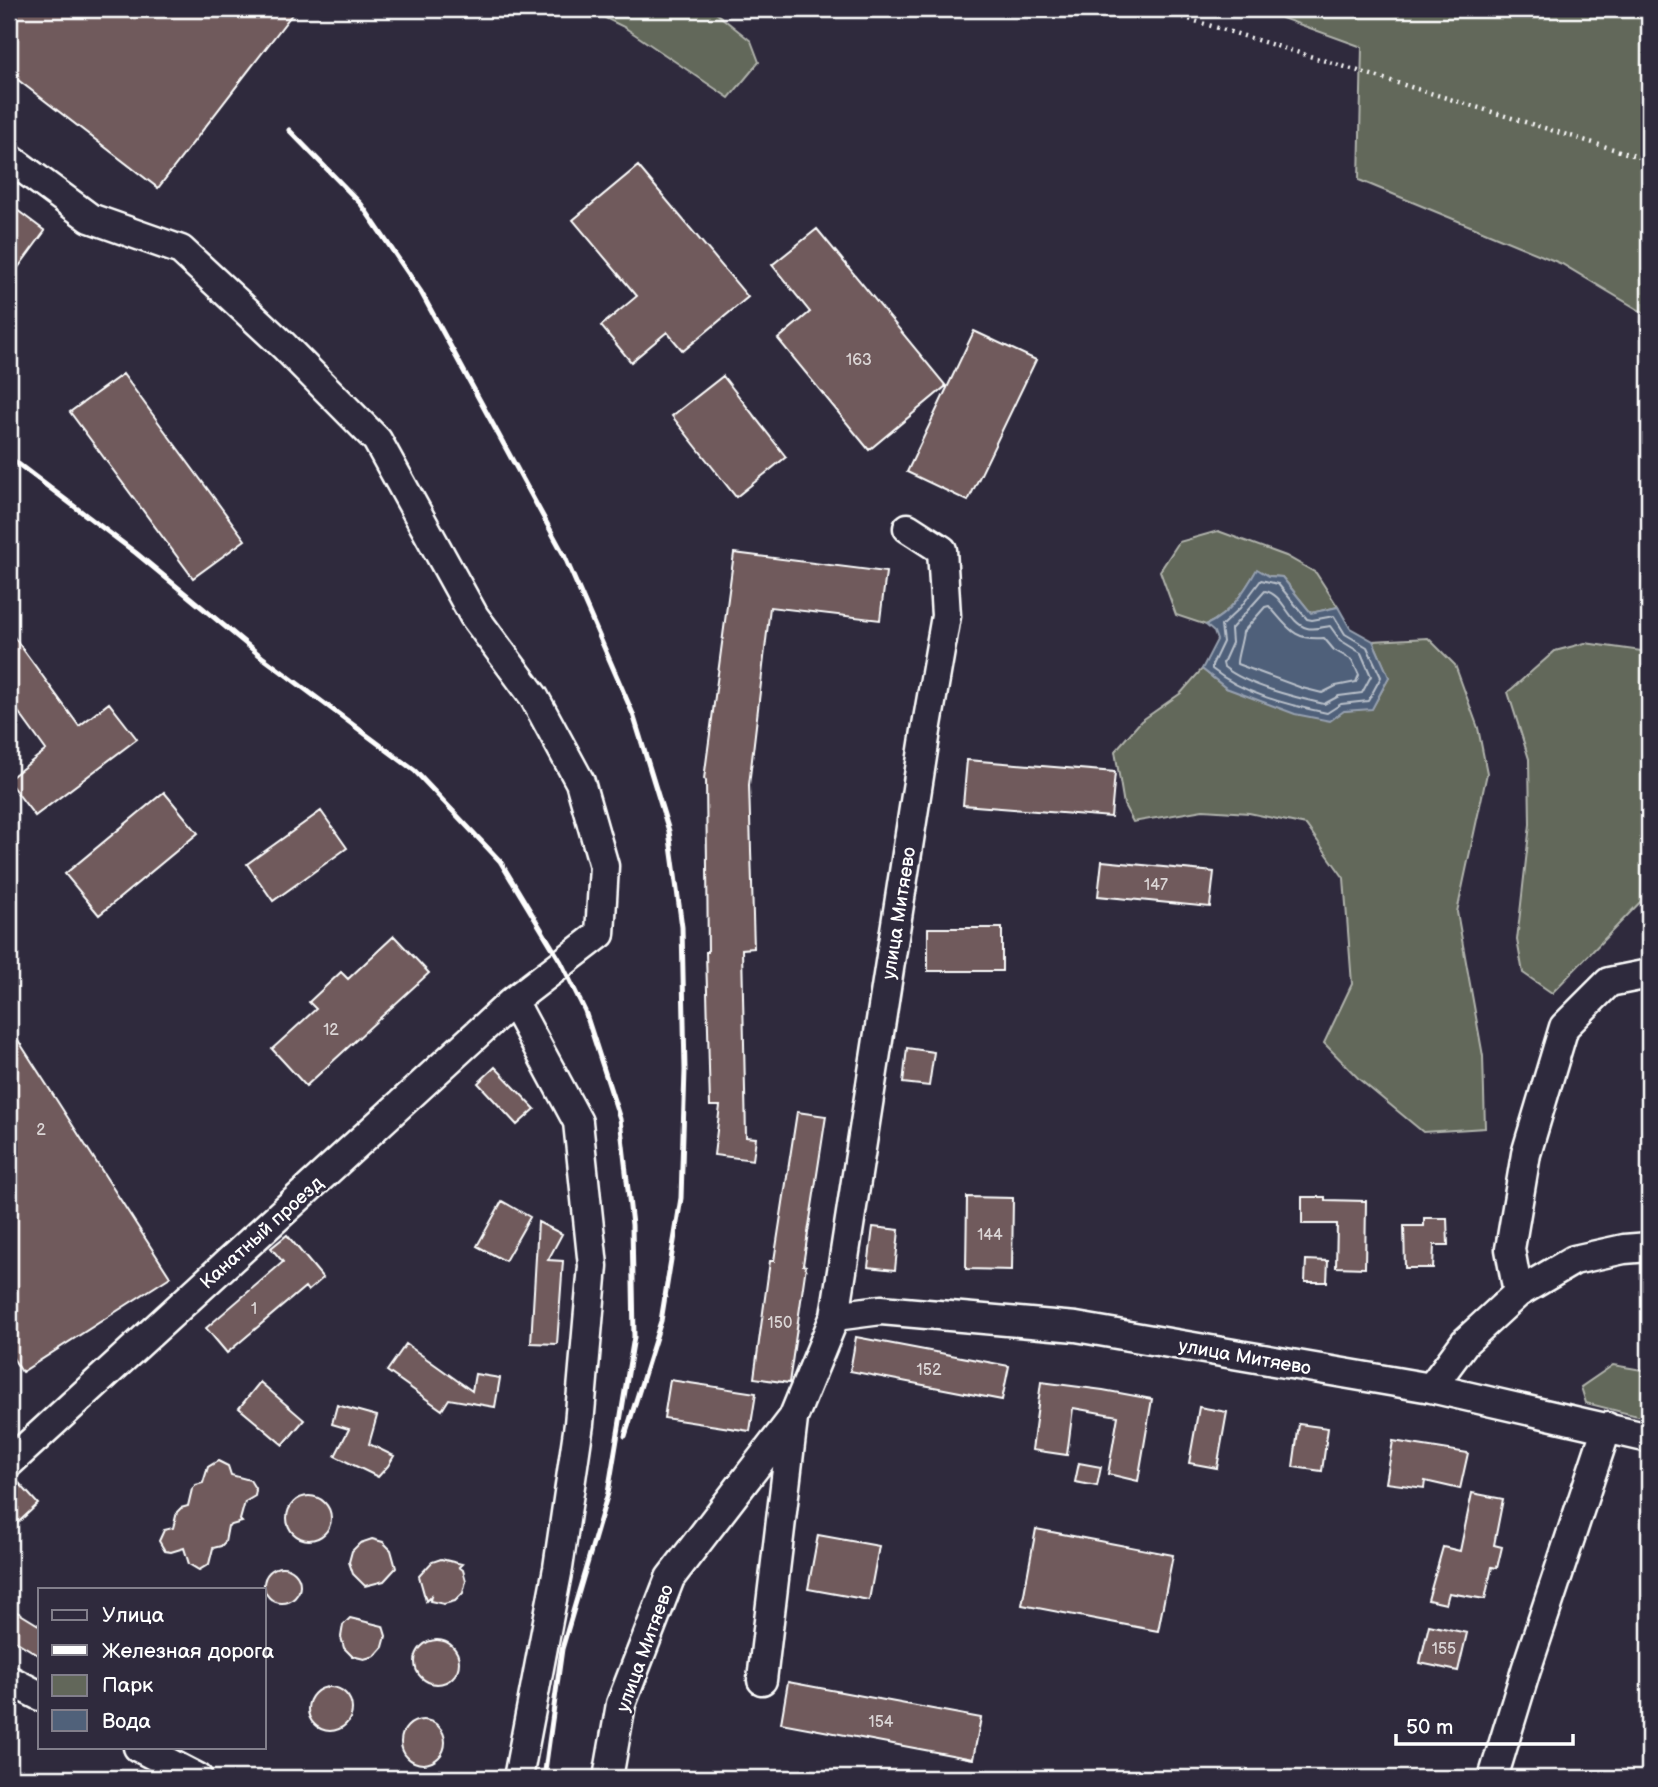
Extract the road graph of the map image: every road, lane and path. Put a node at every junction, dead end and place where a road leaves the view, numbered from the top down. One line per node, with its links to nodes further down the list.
1 (1156, 9): 3 (path)
2 (9, 158): 6 (street, Канатный проезд)
3 (1649, 160)
4 (908, 528): 9 (street, улица Митяево)
5 (1649, 974): 8 (street)
6 (513, 1001): 14 (street, Канатный проезд); 20 (street)
7 (1649, 1247): 8 (street)
8 (1518, 1293): 10 (street)
9 (835, 1316): 10 (street, улица Митяево); 11 (street, улица Митяево)
10 (1431, 1388): 12 (street, улица Митяево)
11 (793, 1418): 16 (street); 21 (street, улица Митяево)
12 (1607, 1427): 13 (street, улица Митяево); 22 (street)
13 (1649, 1438)
14 (9, 1462)
15 (9, 1680): 17 (street)
16 (762, 1680)
17 (38, 1695)
18 (140, 1748): 19 (street)
19 (198, 1778)
20 (518, 1778)
21 (608, 1778)
22 (1493, 1778)

